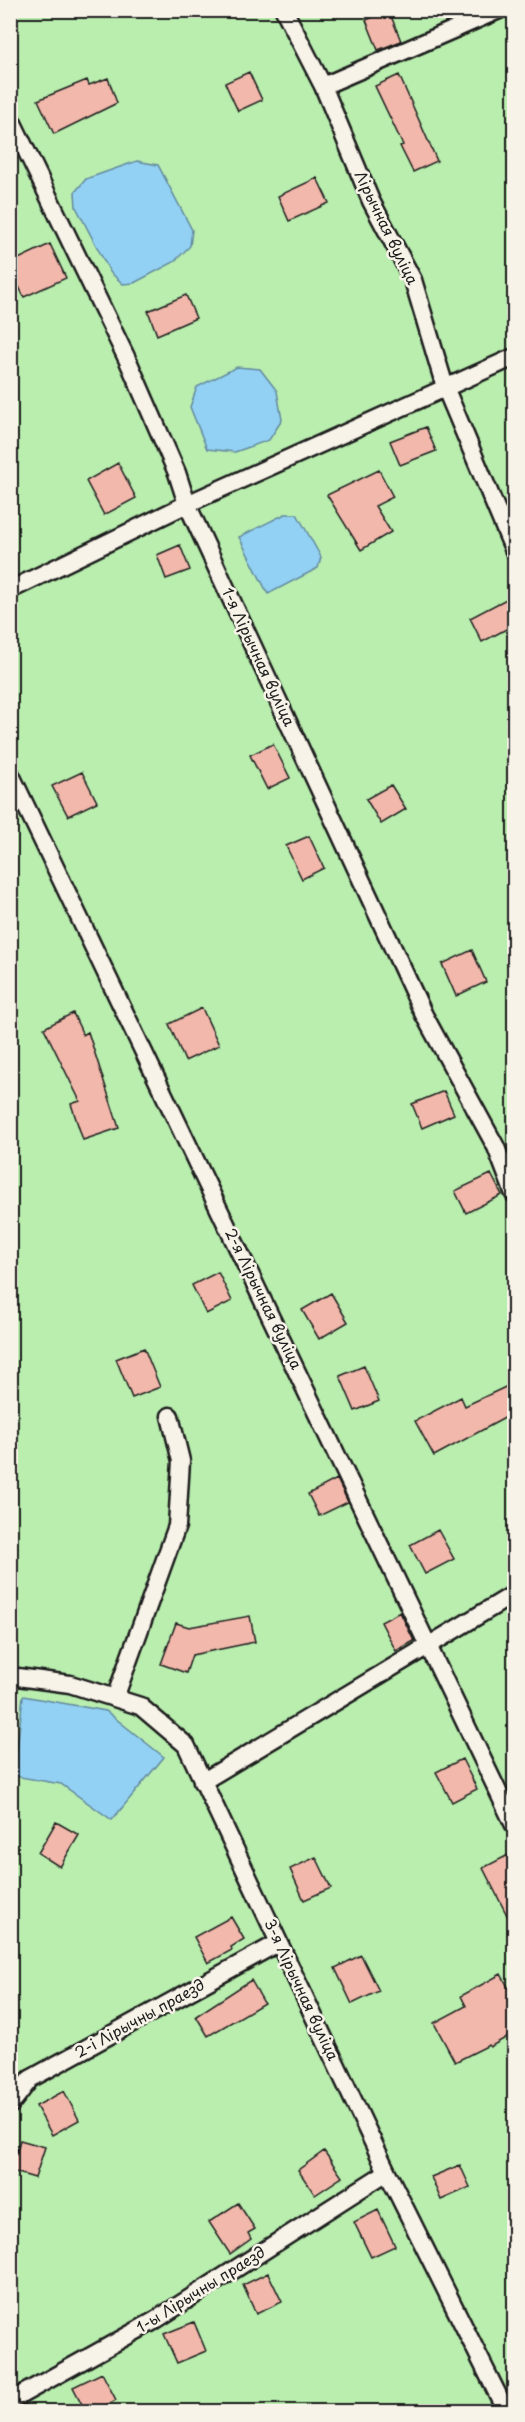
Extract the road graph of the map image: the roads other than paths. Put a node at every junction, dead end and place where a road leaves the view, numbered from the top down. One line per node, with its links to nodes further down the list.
1 (284, 10): 3 (lane, Лірычная вуліца)
2 (499, 10): 3 (lane)
3 (323, 86): 6 (lane, Лірычная вуліца)
4 (10, 117): 7 (lane, 1-я Лірычная вуліца)
5 (514, 357): 6 (lane)
6 (445, 387): 7 (lane); 8 (lane, Лірычная вуліца)
7 (187, 504): 9 (lane); 11 (lane, 1-я Лірычная вуліца)
8 (514, 551)
9 (10, 590)
10 (10, 772): 14 (lane, 2-я Лірычная вуліца)
11 (514, 1194)
12 (170, 1416): 16 (lane)
13 (514, 1594): 14 (lane)
14 (428, 1645): 17 (lane); 18 (lane, 2-я Лірычная вуліца)
15 (10, 1676): 16 (lane, 3-я Лірычная вуліца)
16 (115, 1698): 17 (lane, 3-я Лірычная вуліца)
17 (202, 1782): 19 (lane, 3-я Лірычная вуліца)
18 (514, 1825)
19 (278, 1943): 20 (lane, 2-і Лірычны праезд); 21 (lane, 3-я Лірычная вуліца)
20 (10, 2105)
21 (387, 2172): 22 (lane, 1-ы Лірычны праезд); 23 (lane, 3-я Лірычная вуліца)
22 (10, 2401)
23 (505, 2407)

